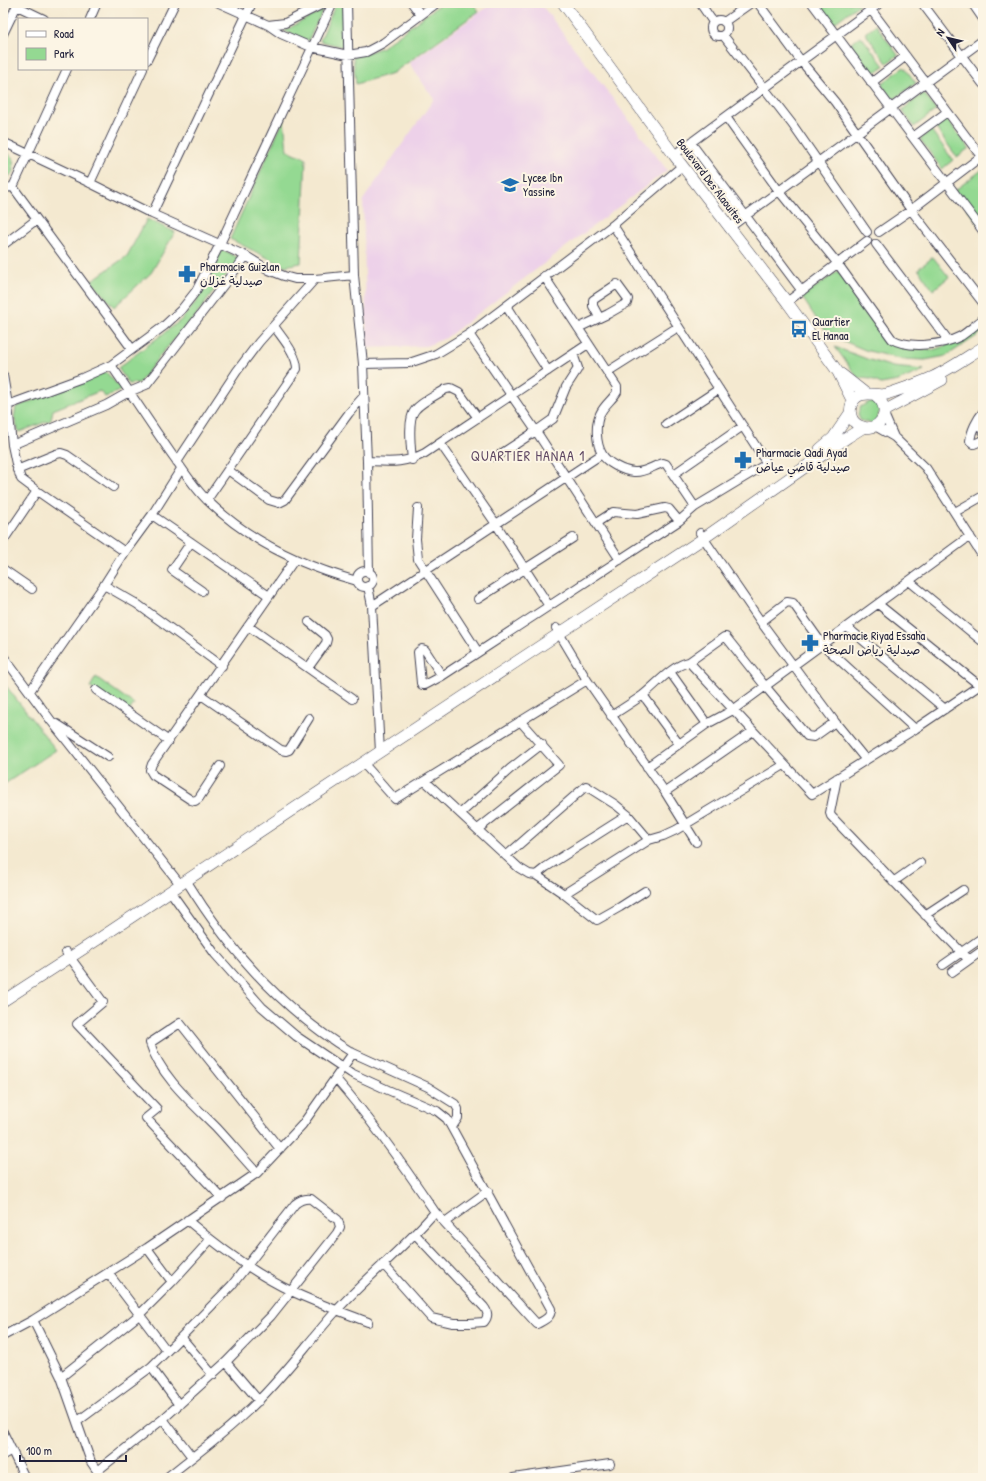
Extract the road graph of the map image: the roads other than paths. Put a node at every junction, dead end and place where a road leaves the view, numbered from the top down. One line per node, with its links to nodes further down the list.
1 (97, 3): 23 (street)
2 (175, 3): 37 (street)
3 (219, 3): 20 (street)
4 (252, 3): 20 (street)
5 (325, 3): 28 (street)
6 (333, 3): 33 (street)
7 (347, 3): 34 (street)
8 (412, 3): 21 (street)
9 (437, 3): 21 (street)
10 (563, 3): 53 (main road, Boulevard Des Alaouites)
11 (700, 3): 26 (street)
12 (750, 3): 27 (street)
13 (758, 3): 38 (street)
14 (812, 3): 31 (street)
15 (880, 3): 19 (street)
16 (922, 3): 36 (street)
17 (972, 3): 24 (street)
18 (18, 4): 22 (street); 25 (street)
19 (869, 6): 31 (street); 35 (street)
20 (246, 15): 28 (street); 63 (street)
21 (421, 15): 34 (street)
22 (42, 18)
23 (90, 18)
24 (983, 19)
25 (7, 20): 29 (street)
26 (713, 22): 27 (street); 30 (street)
27 (724, 22): 30 (street)
28 (268, 25): 33 (street)
29 (3, 34)
30 (724, 35): 44 (street)
31 (836, 36): 38 (street); 41 (street)
32 (983, 40): 36 (street)
33 (311, 47): 34 (street); 72 (street)
34 (348, 55): 77 (street)
35 (906, 56): 41 (street); 42 (street)
36 (962, 56): 42 (street); 43 (street)
37 (148, 58)
38 (801, 61): 44 (street); 48 (street)
39 (67, 70): 52 (street)
40 (143, 70): 57 (street)
41 (871, 82): 45 (street)
42 (925, 83): 45 (street); 46 (street)
43 (983, 84)
44 (766, 88): 47 (street); 55 (street)
45 (892, 108): 48 (street); 49 (street)
46 (947, 112): 49 (street); 54 (street)
47 (726, 117): 51 (street); 61 (street)
48 (857, 134): 55 (street); 62 (street)
49 (913, 137): 58 (street)
50 (3, 142): 52 (street)
51 (691, 143): 53 (street); 64 (street)
52 (27, 154): 57 (street); 59 (street)
53 (674, 155): 56 (main road, Boulevard Des Alaouites)
54 (982, 157): 58 (street)
55 (819, 162): 61 (street); 68 (street)
56 (682, 166): 66 (street); 67 (main road, Boulevard Des Alaouites)
57 (90, 182): 63 (street)
58 (946, 183): 62 (street); 70 (street)
59 (13, 187): 60 (street); 65 (street)
60 (3, 188)
61 (779, 191): 64 (street); 76 (street)
62 (911, 210): 69 (street); 82 (street)
63 (152, 214): 72 (street)
64 (746, 216): 67 (street); 80 (street)
65 (36, 220): 74 (street); 93 (street)
66 (613, 225): 78 (street); 87 (street)
67 (730, 228): 81 (main road, Boulevard Des Alaouites)
68 (867, 232): 69 (street); 71 (street)
69 (879, 232): 73 (street)
70 (983, 232)
71 (867, 241): 73 (street); 76 (street)
72 (220, 244): 75 (street); 93 (street)
73 (876, 244): 90 (street)
74 (3, 245)
75 (246, 256): 79 (street); 104 (street)
76 (838, 264): 80 (street); 90 (street)
77 (354, 275): 79 (street); 96 (street)
78 (544, 276): 83 (street); 88 (street)
79 (315, 279): 86 (street)
80 (802, 291): 81 (street)
81 (787, 302): 100 (main road, Boulevard Des Alaouites)
82 (983, 303)
83 (506, 306): 89 (street); 98 (street)
84 (600, 317): 84 (street); 88 (street)
85 (983, 319): 90 (street)
86 (274, 326): 128 (street); 130 (street)
87 (678, 327): 99 (street); 103 (street)
88 (578, 328): 91 (street)
89 (469, 334): 96 (street); 106 (street)
90 (948, 340)
91 (588, 344): 94 (street); 99 (street)
92 (983, 348): 105 (main road)
93 (132, 349): 97 (street)
94 (573, 354): 98 (street); 118 (street)
95 (983, 355): 110 (main road)
96 (363, 364): 107 (street)
97 (111, 365): 104 (street); 108 (street)
98 (548, 371): 106 (street)
99 (607, 372): 124 (street)
100 (838, 372): 105 (main road); 109 (main road)
101 (3, 375): 102 (street)
102 (4, 387): 108 (street)
103 (718, 389): 114 (street); 115 (street)
104 (129, 392): 123 (street); 128 (street)
105 (870, 394): 109 (main road); 110 (main road)
106 (512, 395): 112 (street); 118 (street)
107 (364, 396): 127 (street); 130 (street)
108 (8, 405): 123 (street)
109 (851, 407): 117 (main road); 144 (main road)
110 (884, 412): 116 (main road); 120 (street)
111 (983, 412): 113 (street)
112 (478, 418): 122 (street); 126 (street)
113 (976, 422): 119 (street); 121 (street)
114 (666, 424)
115 (743, 426): 131 (street); 137 (street)
116 (875, 426): 117 (main road); 120 (street)
117 (864, 427): 144 (main road)
118 (536, 431): 125 (street); 132 (street)
119 (983, 431)
120 (894, 437): 139 (street)
121 (983, 440)
122 (440, 443): 126 (street); 143 (street)
123 (12, 445): 129 (street)
124 (602, 454): 131 (street); 132 (street)
125 (496, 457)
126 (412, 460): 127 (street)
127 (367, 461): 156 (street)
128 (179, 466): 136 (street); 140 (street)
129 (17, 470): 133 (street); 134 (street)
130 (228, 470): 136 (street)
131 (674, 474): 137 (street)
132 (567, 478): 142 (street); 143 (street)
133 (113, 487)
134 (36, 491): 147 (street); 149 (street)
135 (983, 496): 139 (street)
136 (207, 500): 151 (street)
137 (695, 507): 141 (street)
138 (418, 508): 155 (street)
139 (955, 512): 145 (street)
140 (152, 515): 148 (street); 149 (street)
141 (679, 521): 142 (street); 152 (street)
142 (596, 523): 152 (street)
143 (496, 524): 154 (street); 155 (street)
144 (702, 536): 169 (street); 172 (main road)
145 (970, 536): 150 (street); 158 (street)
146 (572, 538): 154 (street)
147 (3, 541)
148 (190, 542): 162 (street); 163 (street)
149 (125, 552): 159 (street)
150 (983, 556)
151 (295, 559): 157 (street); 163 (street)
152 (620, 560): 167 (street)
153 (3, 569): 161 (street)
154 (525, 569): 164 (street); 167 (street)
155 (425, 571): 166 (street); 175 (street)
156 (369, 572): 157 (street); 160 (street)
157 (357, 581): 160 (street)
158 (909, 581): 165 (street); 173 (street)
159 (104, 585): 179 (street); 187 (street)
160 (368, 586): 166 (street)
161 (32, 588)
162 (202, 591)
163 (269, 596): 170 (street)
164 (478, 599)
165 (878, 604): 171 (street); 184 (street)
166 (372, 606): 204 (street)
167 (549, 606): 175 (street)
168 (309, 622): 180 (street)
169 (761, 622): 174 (street); 178 (street)
170 (248, 626): 179 (street); 180 (street)
171 (847, 627): 174 (street); 191 (street)
172 (557, 631): 183 (street); 204 (main road)
173 (983, 642)
174 (822, 644): 178 (street); 199 (street)
175 (478, 652): 182 (street)
176 (3, 656): 187 (street)
177 (689, 662): 181 (street); 185 (street); 192 (street)
178 (793, 665): 185 (street); 197 (street)
179 (222, 666): 188 (street)
180 (308, 668): 190 (street)
181 (670, 672): 189 (street); 198 (street)
182 (442, 676)
183 (587, 680): 193 (street); 195 (street)
184 (981, 684): 191 (street)
185 (765, 686): 192 (street); 197 (street)
186 (96, 690): 201 (street)
187 (30, 691): 196 (street)
188 (202, 695): 194 (street); 201 (street)
189 (643, 695): 193 (street); 203 (street)
190 (352, 698)
191 (945, 709): 199 (street)
192 (733, 710): 198 (street); 200 (street)
193 (611, 716): 210 (street)
194 (309, 718)
195 (520, 721): 202 (street); 212 (street)
196 (52, 722): 205 (street); 225 (street)
197 (835, 722): 206 (street)
198 (707, 724): 203 (street)
199 (915, 729): 206 (street)
200 (753, 731): 208 (street); 213 (street)
201 (169, 741): 209 (street)
202 (542, 744): 215 (street); 218 (street)
203 (679, 744): 210 (street)
204 (380, 748): 207 (main road); 214 (main road)
205 (108, 757)
206 (866, 760): 211 (street)
207 (363, 763): 212 (street); 214 (main road)
208 (784, 765): 211 (street); 217 (street)
209 (220, 766)
210 (647, 767): 213 (street)
211 (837, 778): 224 (street)
212 (425, 780): 215 (street)
213 (665, 792): 217 (street)
214 (312, 793): 225 (main road)
215 (461, 813): 218 (street)
216 (628, 815): 219 (street); 221 (street); 223 (street)
217 (685, 825): 219 (street); 220 (street)
218 (478, 829): 221 (street)
219 (649, 840): 228 (street)
220 (696, 842)
221 (506, 856): 223 (street)
222 (920, 863): 224 (street)
223 (536, 875): 228 (street)
224 (893, 882): 229 (street)
225 (178, 884): 233 (main road); 239 (street); 240 (street)
226 (963, 890): 229 (street)
227 (645, 891): 228 (street)
228 (564, 894)
229 (925, 915): 232 (street)
230 (983, 937): 232 (street)
231 (983, 950): 234 (street)
232 (961, 952): 234 (street); 235 (street)
233 (68, 955): 237 (main road); 238 (main road); 246 (street)
234 (970, 959): 236 (street)
235 (943, 965)
236 (952, 972)
237 (3, 993)
238 (3, 1001)
239 (353, 1053): 240 (street); 242 (street)
240 (343, 1067): 241 (street); 242 (street)
241 (336, 1079): 243 (street); 247 (street)
242 (452, 1127): 245 (street)
243 (280, 1148): 244 (street); 244 (street)
244 (257, 1173): 246 (street)
245 (488, 1192): 249 (street); 249 (street)
246 (222, 1198): 248 (street)
247 (435, 1212): 249 (street); 250 (street)
248 (187, 1220): 251 (street); 252 (street)
249 (445, 1222)
250 (415, 1234): 253 (street); 253 (street)
251 (210, 1240): 254 (street); 256 (street)
252 (147, 1248): 255 (street); 256 (street)
253 (383, 1264): 258 (street)
254 (246, 1266): 257 (street); 257 (street); 263 (street)
255 (108, 1273): 259 (street); 260 (street)
256 (172, 1282): 259 (street)
257 (290, 1290): 258 (street); 265 (street)
258 (337, 1310): 261 (street); 269 (street)
259 (139, 1314): 264 (street); 268 (street)
260 (33, 1320): 262 (street); 268 (street)
261 (368, 1322)
262 (3, 1336)
263 (181, 1337): 264 (street); 267 (street)
264 (167, 1350): 266 (street)
265 (226, 1362): 267 (street); 269 (street)
266 (151, 1367): 270 (street); 272 (street)
267 (213, 1375): 270 (street)
268 (61, 1377): 272 (street)
269 (259, 1401): 276 (street)
270 (179, 1406): 271 (street)
271 (163, 1419): 276 (street); 278 (street)
272 (78, 1421): 278 (street)
273 (3, 1432): 274 (street)
274 (12, 1450): 275 (street); 279 (street)
275 (3, 1455)
276 (192, 1457): 280 (street)
277 (610, 1464): 281 (street)
278 (99, 1474)
279 (25, 1478)
280 (166, 1478)
281 (513, 1478)

